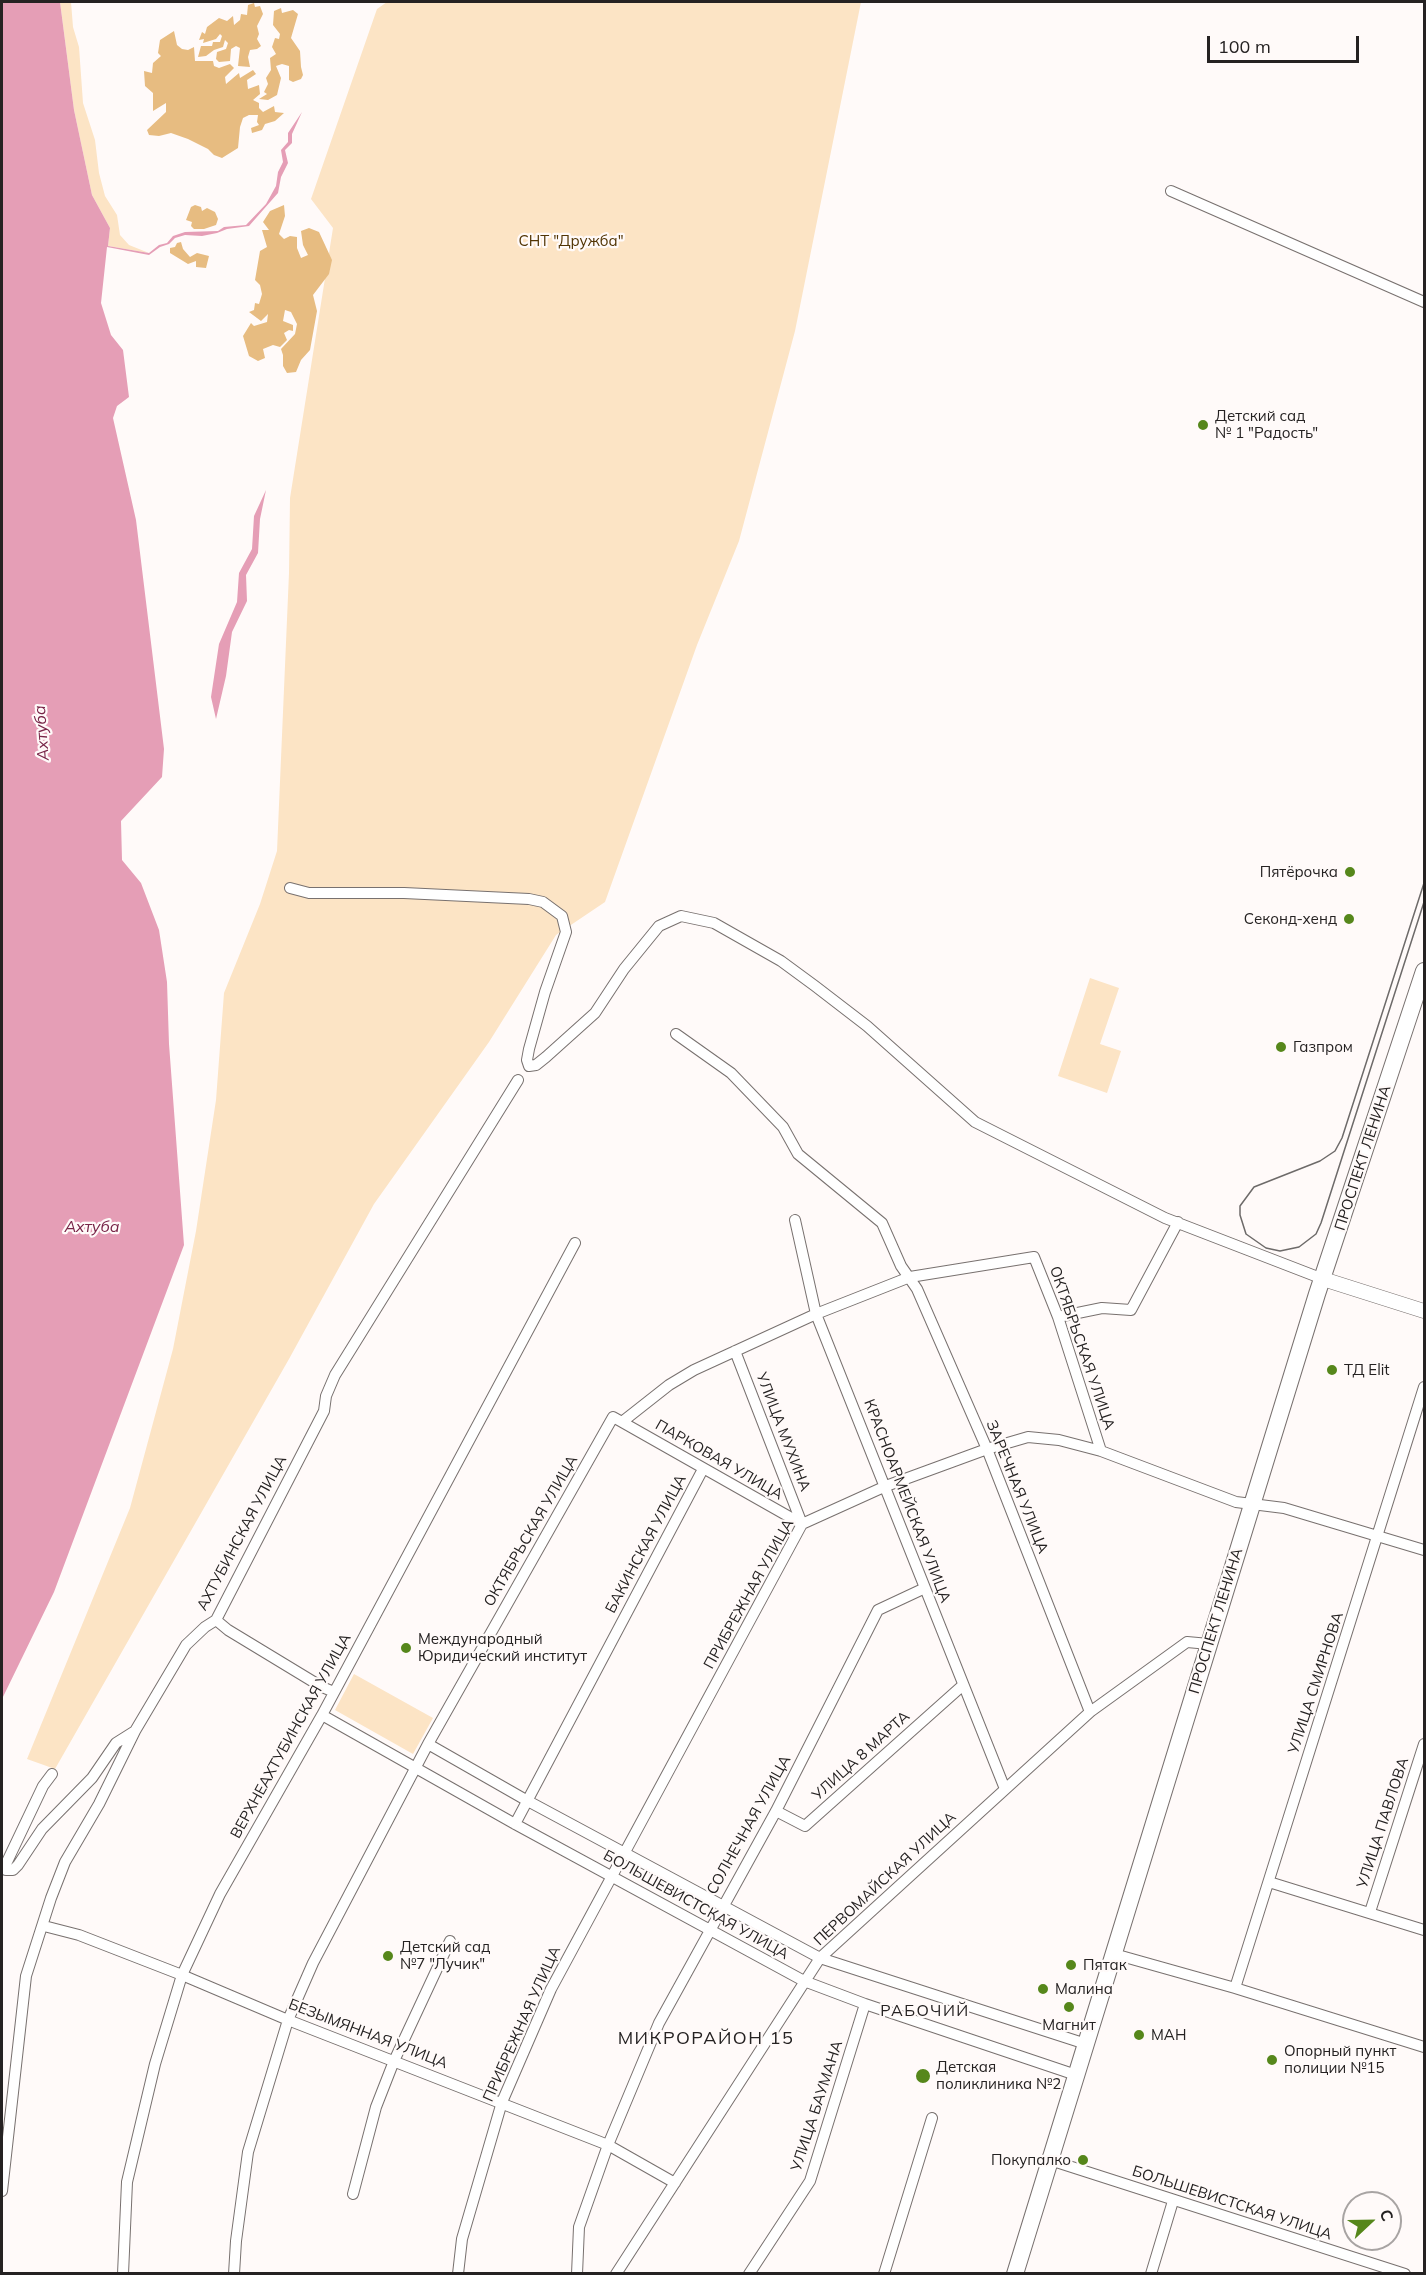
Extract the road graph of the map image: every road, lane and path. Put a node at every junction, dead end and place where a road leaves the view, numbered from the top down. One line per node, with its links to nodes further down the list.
1 (1171, 191): 2 (street)
2 (1425, 302)
3 (290, 888): 8 (street)
4 (1425, 971): 11 (main road, ПРОСПЕКТ ЛЕНИНА)
5 (676, 1034): 10 (street, ЗАРЕЧНАЯ УЛИЦА)
6 (518, 1080): 27 (street, АХТУБИНСКАЯ УЛИЦА)
7 (795, 1220): 13 (street, КРАСНОАРМЕЙСКАЯ УЛИЦА)
8 (1178, 1222): 11 (street); 14 (street)
9 (575, 1243): 30 (street, ВЕРХНЕАХТУБИНСКАЯ УЛИЦА)
10 (910, 1277): 13 (street, ОКТЯБРЬСКАЯ УЛИЦА); 14 (street, ОКТЯБРЬСКАЯ УЛИЦА); 18 (street, ЗАРЕЧНАЯ УЛИЦА)
11 (1323, 1279): 12 (street); 22 (main road, ПРОСПЕКТ ЛЕНИНА)
12 (1425, 1311)
13 (816, 1314): 15 (street, ОКТЯБРЬСКАЯ УЛИЦА); 21 (street, КРАСНОАРМЕЙСКАЯ УЛИЦА)
14 (1058, 1317): 19 (street, ОКТЯБРЬСКАЯ УЛИЦА)
15 (735, 1351): 17 (street, ОКТЯБРЬСКАЯ УЛИЦА); 23 (street, УЛИЦА МУХИНА)
16 (1425, 1387): 24 (street, УЛИЦА СМИРНОВА)
17 (622, 1422): 20 (street, ПАРКОВАЯ УЛИЦА); 34 (street, ОКТЯБРЬСКАЯ УЛИЦА)
18 (987, 1449): 19 (street, ПРИБРЕЖНАЯ УЛИЦА); 21 (street, ПРИБРЕЖНАЯ УЛИЦА); 31 (street, ЗАРЕЧНАЯ УЛИЦА)
19 (1101, 1452): 22 (street, ПРИБРЕЖНАЯ УЛИЦА)
20 (703, 1469): 23 (street, ПАРКОВАЯ УЛИЦА); 39 (street, БАКИНСКАЯ УЛИЦА)
21 (886, 1486): 23 (street, ПРИБРЕЖНАЯ УЛИЦА); 26 (street, КРАСНОАРМЕЙСКАЯ УЛИЦА)
22 (1252, 1503): 24 (street, ПРИБРЕЖНАЯ УЛИЦА); 28 (main road, ПРОСПЕКТ ЛЕНИНА)
23 (802, 1524): 42 (street, ПРИБРЕЖНАЯ УЛИЦА)
24 (1378, 1535): 25 (street, ПРИБРЕЖНАЯ УЛИЦА); 44 (street, УЛИЦА СМИРНОВА)
25 (1425, 1550)
26 (924, 1588): 29 (street, КРАСНОАРМЕЙСКАЯ УЛИЦА); 40 (street, СОЛНЕЧНАЯ УЛИЦА)
27 (216, 1620): 30 (street); 33 (street, АХТУБИНСКАЯ УЛИЦА)
28 (1209, 1644): 31 (street, ПЕРВОМАЙСКАЯ УЛИЦА); 51 (main road, ПРОСПЕКТ ЛЕНИНА)
29 (962, 1686): 38 (street, КРАСНОАРМЕЙСКАЯ УЛИЦА); 40 (street, УЛИЦА 8 МАРТА)
30 (334, 1692): 32 (street, ВЕРХНЕАХТУБИНСКАЯ УЛИЦА)
31 (1090, 1712): 38 (street, ПЕРВОМАЙСКАЯ УЛИЦА)
32 (322, 1715): 36 (street, БОЛЬШЕВИСТСКАЯ УЛИЦА); 53 (street, ВЕРХНЕАХТУБИНСКАЯ УЛИЦА)
33 (135, 1731): 37 (street); 47 (street, АХТУБИНСКАЯ УЛИЦА)
34 (428, 1744): 36 (street, ОКТЯБРЬСКАЯ УЛИЦА); 39 (street, БОЛЬШЕВИСТСКАЯ УЛИЦА)
35 (1425, 1744): 46 (street, УЛИЦА ПАВЛОВА)
36 (416, 1767): 41 (street, БОЛЬШЕВИСТСКАЯ УЛИЦА); 57 (street, ОКТЯБРЬСКАЯ УЛИЦА)
37 (52, 1774)
38 (1005, 1789): 52 (street, ПЕРВОМАЙСКАЯ УЛИЦА)
39 (526, 1800): 41 (street, БАКИНСКАЯ УЛИЦА); 42 (street, БОЛЬШЕВИСТСКАЯ УЛИЦА)
40 (776, 1810): 45 (street, СОЛНЕЧНАЯ УЛИЦА)
41 (515, 1824): 43 (street, БОЛЬШЕВИСТСКАЯ УЛИЦА)
42 (624, 1852): 43 (street, ПРИБРЕЖНАЯ УЛИЦА); 45 (street, БОЛЬШЕВИСТСКАЯ УЛИЦА)
43 (611, 1876): 48 (street, БОЛЬШЕВИСТСКАЯ УЛИЦА); 62 (street, ПРИБРЕЖНАЯ УЛИЦА)
44 (1269, 1882): 46 (street); 55 (street, УЛИЦА СМИРНОВА)
45 (722, 1905): 48 (street, СОЛНЕЧНАЯ УЛИЦА); 52 (street, БОЛЬШЕВИСТСКАЯ УЛИЦА)
46 (1371, 1912): 49 (street)
47 (44, 1926): 53 (street, БЕЗЫМЯННАЯ УЛИЦА); 67 (street, АХТУБИНСКАЯ УЛИЦА)
48 (709, 1929): 54 (street, БОЛЬШЕВИСТСКАЯ УЛИЦА); 64 (street, СОЛНЕЧНАЯ УЛИЦА)
49 (1425, 1930)
50 (450, 1941): 60 (street)
51 (1114, 1953): 55 (street); 58 (main road, ПРОСПЕКТ ЛЕНИНА)
52 (820, 1958): 54 (street, ПЕРВОМАЙСКАЯ УЛИЦА); 58 (street, БОЛЬШЕВИСТСКАЯ УЛИЦА)
53 (182, 1975): 57 (street, БЕЗЫМЯННАЯ УЛИЦА); 71 (street, ВЕРХНЕАХТУБИНСКАЯ УЛИЦА)
54 (804, 1981): 56 (street, БОЛЬШЕВИСТСКАЯ УЛИЦА); 66 (street, ПЕРВОМАЙСКАЯ УЛИЦА)
55 (1235, 1988): 59 (street)
56 (865, 2004): 61 (street, БОЛЬШЕВИСТСКАЯ УЛИЦА); 76 (street, УЛИЦА БАУМАНА)
57 (288, 2020): 60 (street, БЕЗЫМЯННАЯ УЛИЦА); 72 (street, ОКТЯБРЬСКАЯ УЛИЦА)
58 (1086, 2044): 61 (main road, ПРОСПЕКТ ЛЕНИНА)
59 (1425, 2047)
60 (394, 2061): 62 (street, БЕЗЫМЯННАЯ УЛИЦА); 68 (street)
61 (1076, 2075): 65 (main road, ПРОСПЕКТ ЛЕНИНА)
62 (502, 2102): 64 (street, БЕЗЫМЯННАЯ УЛИЦА); 73 (street, ПРИБРЕЖНАЯ УЛИЦА)
63 (932, 2118): 77 (street)
64 (608, 2145): 66 (street, БЕЗЫМЯННАЯ УЛИЦА); 74 (street, СОЛНЕЧНАЯ УЛИЦА)
65 (1050, 2160): 69 (street, БОЛЬШЕВИСТСКАЯ УЛИЦА); 78 (main road, ПРОСПЕКТ ЛЕНИНА)
66 (675, 2183): 75 (street, ПЕРВОМАЙСКАЯ УЛИЦА)
67 (2, 2191)
68 (353, 2194)
69 (1173, 2201): 70 (street, БОЛЬШЕВИСТСКАЯ УЛИЦА); 79 (street)
70 (1377, 2269): 80 (street, БОЛЬШЕВИСТСКАЯ УЛИЦА)
71 (123, 2274)
72 (234, 2274)
73 (458, 2274)
74 (577, 2274)
75 (616, 2274)
76 (749, 2274)
77 (884, 2274)
78 (1015, 2274)
79 (1151, 2274)
80 (1405, 2274)

